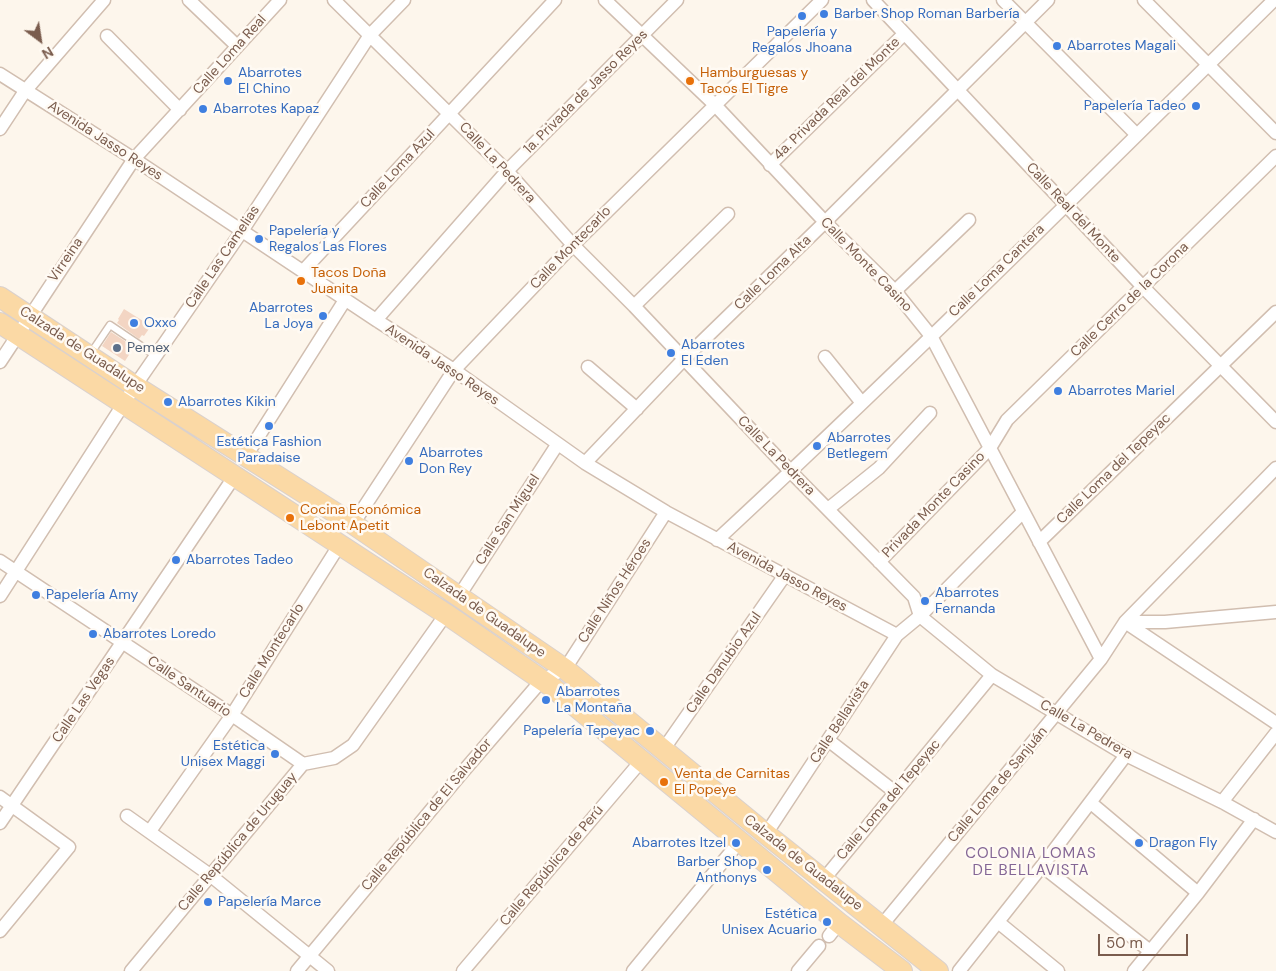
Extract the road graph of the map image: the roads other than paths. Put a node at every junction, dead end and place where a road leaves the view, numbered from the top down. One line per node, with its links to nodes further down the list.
1 (104, 0): 24 (street)
2 (189, 0): 20 (street)
3 (280, 0): 20 (street, Calle Loma Real)
4 (334, 0): 17 (street, Calle La Pedrera)
5 (404, 0): 17 (street, Calle Las Camelias)
6 (555, 0): 27 (street, Calle Loma Azul)
7 (605, 0): 19 (street, Calle Monte Casino)
8 (677, 0): 19 (street, 1a. Privada de Jasso Reyes)
9 (822, 0): 25 (street, Calle Montecarlo)
10 (873, 0): 16 (street, Calle Real del Monte)
11 (1003, 0): 15 (street)
12 (1048, 0): 15 (street, Calle Loma Alta)
13 (1144, 0): 21 (street)
14 (1274, 0): 21 (street, Calle Loma Cantera)
15 (1025, 23): 23 (street, Calle Loma Alta); 30 (street)
16 (904, 34): 23 (street, Calle Real del Monte); 33 (street, 4a. Privada Real del Monte)
17 (370, 35): 27 (street, Calle La Pedrera); 39 (street, Calle Las Camelias)
18 (107, 36): 26 (street)
19 (643, 36): 25 (street, Calle Monte Casino); 34 (street, 1a. Privada de Jasso Reyes)
20 (237, 46): 26 (street, Calle Loma Real)
21 (1208, 65): 29 (street); 30 (street, Calle Loma Cantera)
22 (0, 74): 24 (street, Avenida Jasso Reyes)
23 (958, 90): 35 (street, Calle Real del Monte); 38 (street, Calle Loma Alta)
24 (25, 91): 28 (street); 32 (street, Avenida Jasso Reyes)
25 (715, 105): 33 (street, Calle Monte Casino); 40 (street, Calle Montecarlo)
26 (180, 110): 32 (street, Calle Loma Real)
27 (450, 113): 34 (street, Calle La Pedrera); 41 (street, Calle Loma Azul)
28 (0, 129)
29 (1276, 133)
30 (1136, 134): 35 (street, Calle Loma Cantera)
31 (1276, 156): 42 (street, Calle Cerro de la Corona)
32 (134, 159): 39 (street, Avenida Jasso Reyes); 48 (street, Virreina)
33 (770, 164): 38 (street, Calle Monte Casino)
34 (507, 171): 40 (street, Calle La Pedrera); 49 (street, 1a. Privada de Jasso Reyes)
35 (1066, 205): 42 (street, Calle Real del Monte); 52 (street, Calle Loma Cantera)
36 (728, 214): 46 (street)
37 (969, 220): 43 (street)
38 (825, 222): 43 (street, Calle Monte Casino); 56 (street, Calle Loma Alta)
39 (242, 230): 41 (street, Avenida Jasso Reyes); 54 (street, Calle Las Camelias)
40 (573, 246): 46 (street, Calle La Pedrera); 60 (street, Calle Montecarlo)
41 (303, 271): 45 (street, Avenida Jasso Reyes)
42 (1143, 287): 58 (street, Calle Real del Monte); 68 (street, Calle Cerro de la Corona)
43 (895, 291): 52 (street, Calle Monte Casino)
44 (0, 297): 48 (main road, Calzada de Guadalupe)
45 (345, 300): 49 (street, Avenida Jasso Reyes); 69 (street)
46 (634, 306): 56 (street, Calle La Pedrera)
47 (1276, 312): 58 (street, Calle Loma del Tepeyac)
48 (30, 315): 51 (street, Virreina); 53 (main road, Calzada de Guadalupe)
49 (376, 320): 60 (street, Avenida Jasso Reyes)
50 (0, 323): 51 (main road, Calzada de Guadalupe)
51 (18, 334): 57 (street, Virreina); 63 (main road, Calzada de Guadalupe)
52 (931, 336): 62 (street, Calle Loma Cantera); 68 (street, Calle Monte Casino)
53 (90, 355): 54 (lane); 61 (main road, Calzada de Guadalupe)
54 (156, 356): 61 (street, Calle Las Camelias)
55 (825, 357): 62 (street)
56 (684, 359): 64 (street, Calle Loma Alta); 72 (street, Calle La Pedrera)
57 (0, 362)
58 (1220, 366): 66 (street, Calle Real del Monte); 79 (street, Calle Loma del Tepeyac)
59 (588, 367): 64 (street)
60 (454, 370): 67 (street, Avenida Jasso Reyes); 77 (street, Calle Montecarlo)
61 (135, 386): 63 (street, Calle Las Camelias); 69 (main road, Calzada de Guadalupe)
62 (862, 403): 72 (street, Calle Loma Cantera)
63 (124, 405): 73 (main road, Calzada de Guadalupe); 83 (street, Calle Las Camelias)
64 (637, 409): 70 (street, Calle Loma Alta)
65 (930, 413): 74 (street)
66 (1276, 422)
67 (557, 445): 70 (street, Avenida Jasso Reyes); 86 (street, Calle San Miguel)
68 (990, 448): 76 (street, Calle Monte Casino); 82 (street, Privada Monte Casino)
69 (246, 456): 77 (main road, Calzada de Guadalupe)
70 (585, 463): 75 (street, Avenida Jasso Reyes)
71 (1276, 468): 90 (street, Calle Loma de Sanjuán)
72 (791, 472): 74 (street, Calle La Pedrera); 78 (street, Calle Loma Cantera)
73 (234, 477): 80 (main road, Calzada de Guadalupe); 92 (street, Calle Las Vegas)
74 (828, 509): 82 (street, Calle La Pedrera)
75 (666, 512): 78 (street, Avenida Jasso Reyes); 94 (street, Calle Niños Héroes)
76 (1023, 512): 79 (street, Calle Monte Casino); 89 (street)
77 (353, 524): 86 (main road, Calzada de Guadalupe)
78 (718, 540): 84 (street, Avenida Jasso Reyes)
79 (1038, 542): 93 (street, Calle Monte Casino)
80 (340, 544): 88 (main road, Calzada de Guadalupe); 98 (street, Calle Montecarlo)
81 (0, 561): 83 (street, Calle Santuario)
82 (879, 562): 89 (street, Calle La Pedrera)
83 (16, 571): 85 (street, Calle Las Camelias); 92 (street, Calle Santuario)
84 (785, 575): 91 (street, Avenida Jasso Reyes); 102 (street, Calle Danubio Azul)
85 (0, 596)
86 (459, 596): 94 (main road, Calzada de Guadalupe)
87 (1276, 612): 90 (street)
88 (446, 614): 96 (main road, Calzada de Guadalupe); 105 (street, Calle República de Uruguay)
89 (920, 616): 91 (street, Calle Bellavista); 95 (street, Calle La Pedrera)
90 (1125, 622): 93 (street, Calle Loma de Sanjuán); 99 (street)
91 (897, 635): 101 (street, Calle Bellavista)
92 (123, 642): 98 (street, Calle Santuario); 110 (street, Calle Las Vegas)
93 (1101, 659): 97 (street, Calle Loma de Sanjuán)
94 (565, 670): 96 (street, Calle República de El Salvador); 102 (main road, Calzada de Guadalupe)
95 (992, 675): 97 (street, Calle La Pedrera); 106 (street, Calle Loma del Tepeyac)
96 (542, 680): 104 (main road, Calzada de Guadalupe); 127 (street, Calle República de El Salvador)
97 (1057, 713): 103 (street, Calle La Pedrera); 123 (street, Calle Loma de Sanjuán)
98 (232, 715): 105 (street, Calle Santuario); 114 (street, Calle Montecarlo)
99 (1276, 723)
100 (1276, 733): 108 (street)
101 (828, 740): 106 (street); 116 (street, Calle Bellavista)
102 (663, 750): 116 (main road, Calzada de Guadalupe)
103 (1126, 754): 108 (street, Calle La Pedrera); 109 (street)
104 (642, 760): 117 (main road, Calzada de Guadalupe); 131 (street, Calle República de Perú)
105 (303, 764): 119 (street, Calle República de Uruguay)
106 (895, 792): 120 (street, Calle Loma del Tepeyac)
107 (0, 797): 110 (street)
108 (1222, 802): 112 (street, Calle La Pedrera)
109 (1091, 803): 118 (street); 121 (street)
110 (12, 806): 113 (street, Calle Las Vegas); 124 (street)
111 (127, 816): 114 (street)
112 (1254, 819): 115 (street, Calle La Pedrera); 121 (street)
113 (0, 822)
114 (150, 831): 119 (street)
115 (1276, 832)
116 (766, 834): 120 (main road, Calzada de Guadalupe)
117 (740, 840): 132 (street); 134 (main road, Calzada de Guadalupe)
118 (1042, 866): 122 (street); 126 (street)
119 (210, 875): 127 (street); 128 (street, Calle República de Uruguay)
120 (824, 879): 123 (main road, Calzada de Guadalupe)
121 (1198, 893): 126 (street)
122 (998, 922): 136 (street); 137 (street)
123 (882, 925): 135 (main road, Calzada de Guadalupe)
124 (0, 931)
125 (819, 946): 133 (street)
126 (1150, 951): 138 (street)
127 (310, 956): 129 (street, Calle República de El Salvador); 130 (street)
128 (131, 971)
129 (297, 971)
130 (328, 971)
131 (462, 971)
132 (633, 971)
133 (798, 971)
134 (902, 971)
135 (938, 971)
136 (959, 971)
137 (1058, 971)
138 (1134, 971)

